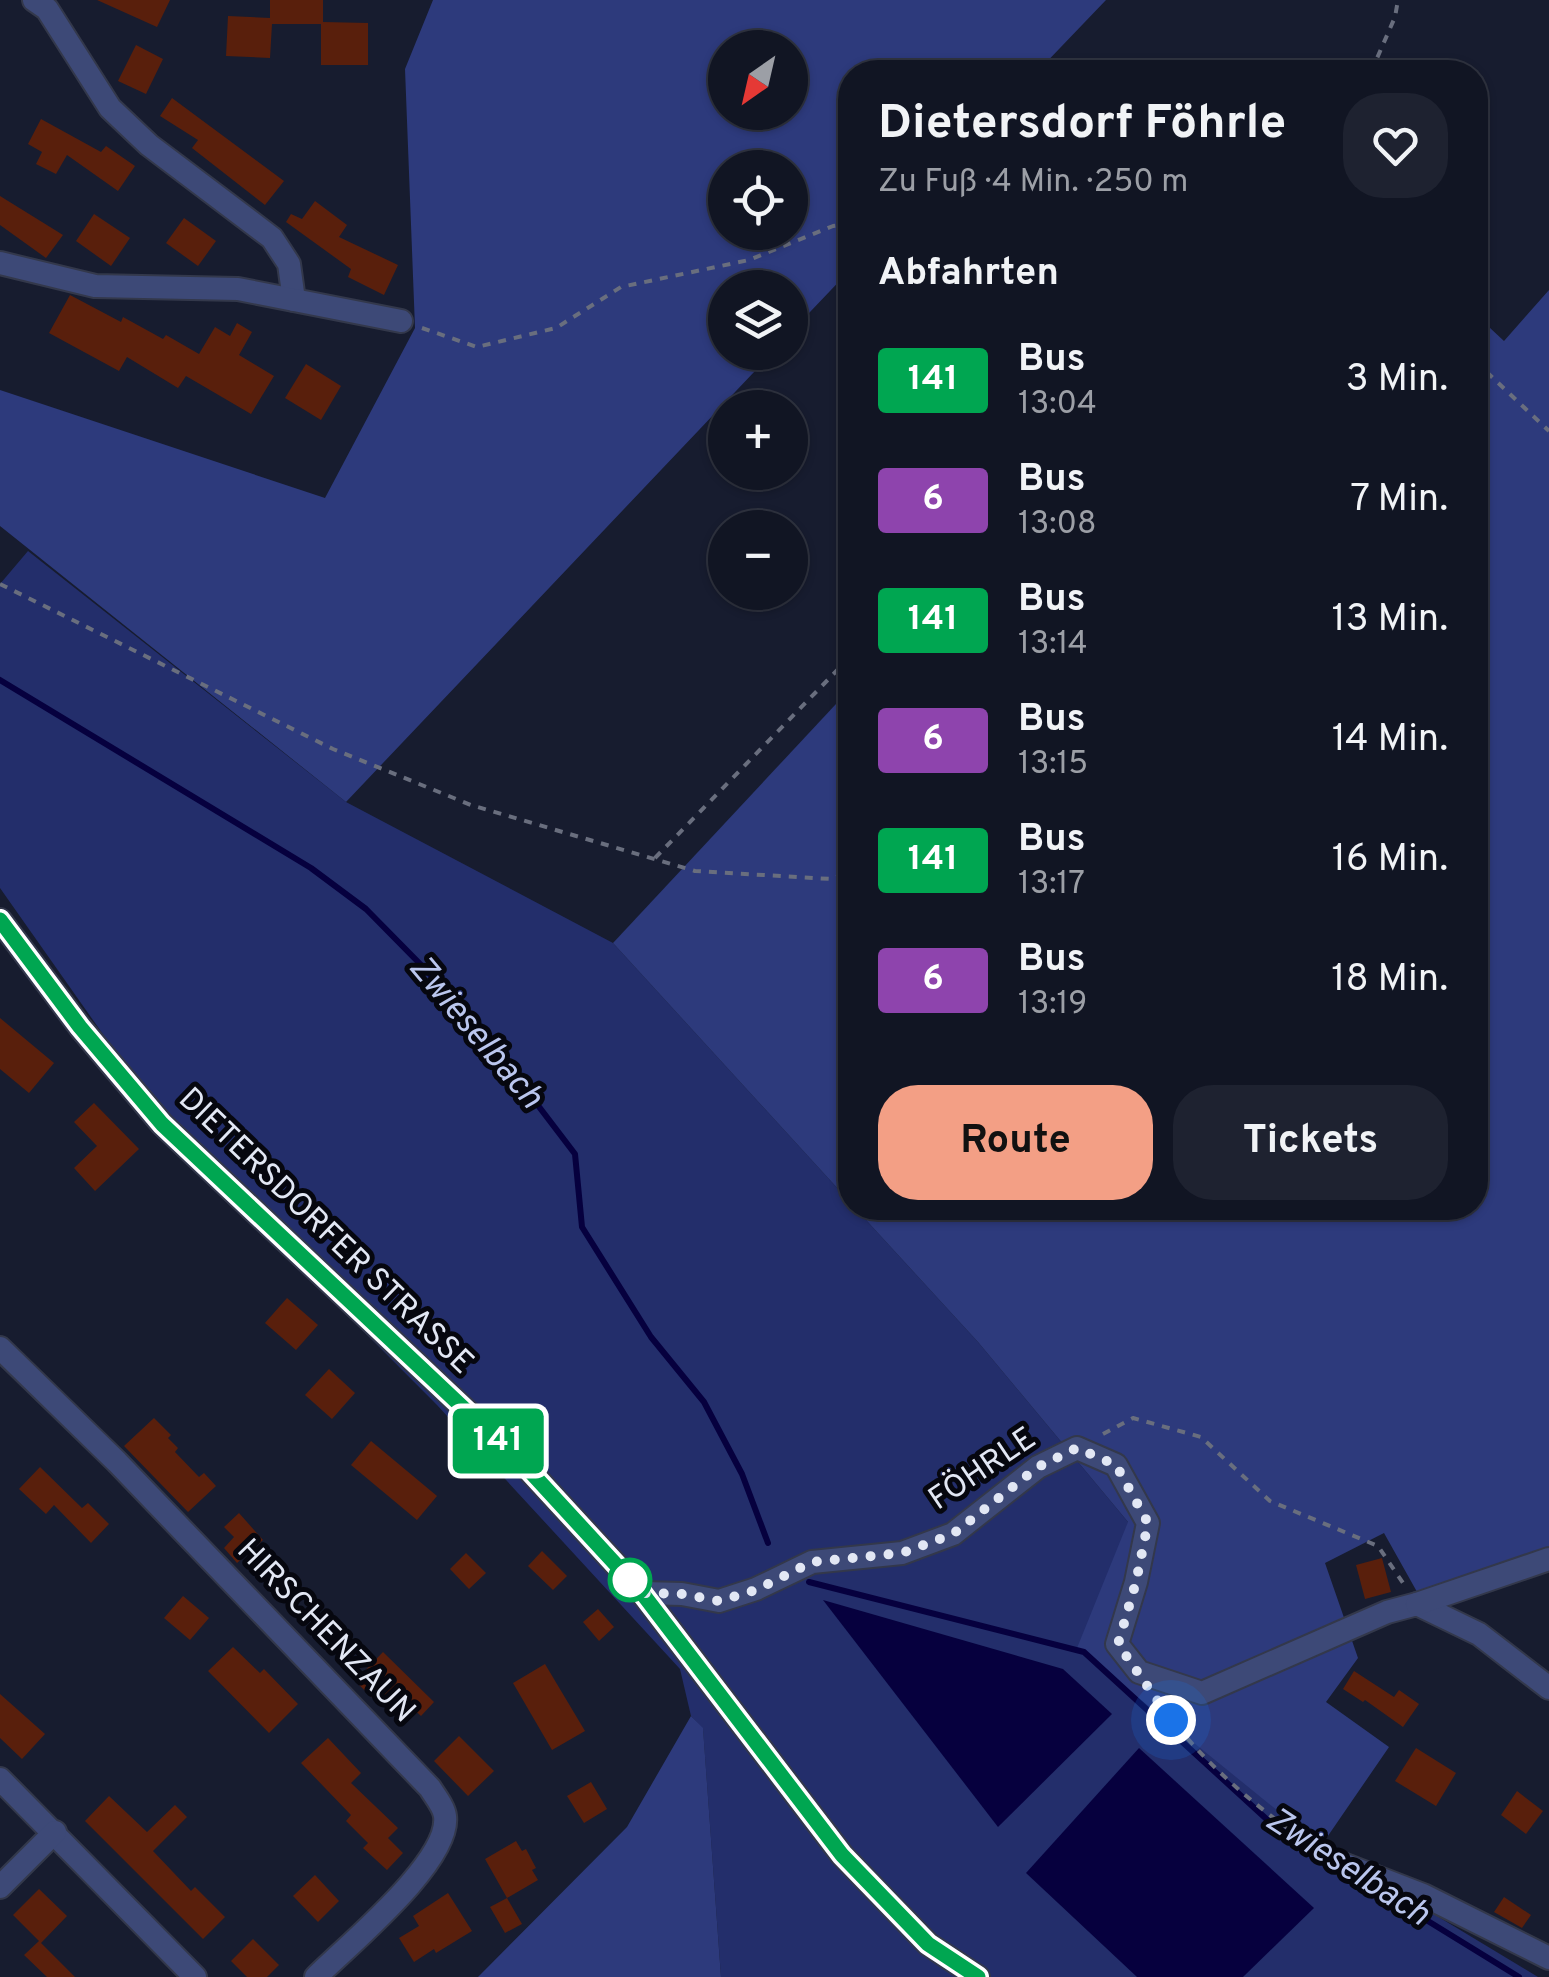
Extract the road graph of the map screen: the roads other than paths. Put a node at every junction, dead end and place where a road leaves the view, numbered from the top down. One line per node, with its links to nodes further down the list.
1 (34, 0): 3 (street)
2 (0, 263): 3 (street)
3 (294, 300): 4 (street)
4 (401, 321)
5 (0, 920): 8 (street, DIETERSDORFER STRASSE)
6 (0, 1348): 17 (street, HIRSCHENZAUN)
7 (1549, 1560): 9 (street)
8 (642, 1593): 9 (street, FÖHRLE); 18 (street, DIETERSDORFER STRASSE)
9 (1417, 1604): 10 (street)
10 (1549, 1688)
11 (0, 1779): 12 (street)
12 (55, 1832): 14 (street); 16 (street)
13 (1344, 1864): 15 (street)
14 (0, 1887)
15 (1549, 1958)
16 (195, 1977)
17 (316, 1977)
18 (978, 1977)

